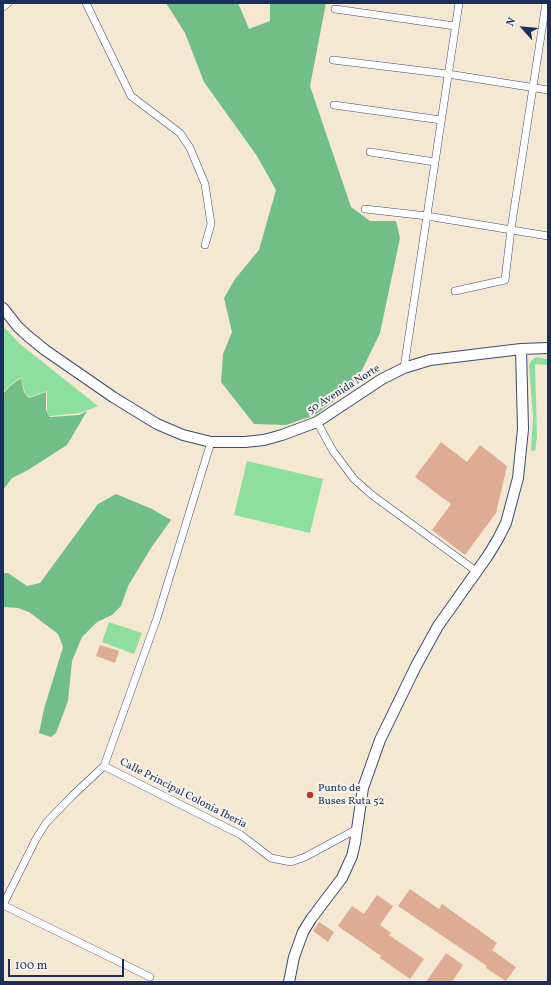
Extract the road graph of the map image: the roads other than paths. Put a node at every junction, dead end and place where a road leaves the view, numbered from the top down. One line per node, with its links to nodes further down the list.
1 (8, 3): 5 (street)
2 (86, 3): 20 (street)
3 (459, 3): 7 (street)
4 (546, 3): 10 (street)
5 (3, 7)
6 (335, 9): 7 (street)
7 (455, 26): 9 (street)
8 (333, 60): 9 (street)
9 (448, 74): 10 (street); 13 (street)
10 (533, 87): 11 (street); 18 (street)
11 (548, 90)
12 (334, 106): 13 (street)
13 (441, 120): 15 (street)
14 (370, 152): 15 (street)
15 (435, 162): 17 (street)
16 (365, 209): 17 (street)
17 (427, 216): 18 (street); 25 (street)
18 (511, 229): 19 (street); 21 (street)
19 (548, 236)
20 (205, 245)
21 (455, 291)
22 (3, 308): 27 (street, 50 Avenida Norte)
23 (548, 348): 24 (street, 50 Avenida Norte)
24 (521, 349): 25 (street, 50 Avenida Norte); 28 (street)
25 (404, 368): 26 (street, 50 Avenida Norte)
26 (316, 422): 27 (street, 50 Avenida Norte); 28 (street)
27 (211, 442): 29 (street)
28 (476, 571): 30 (street)
29 (104, 766): 30 (street, Calle Principal Colonia Iberia); 31 (street)
30 (357, 829): 33 (street)
31 (3, 905): 32 (street)
32 (150, 977)
33 (289, 982)

